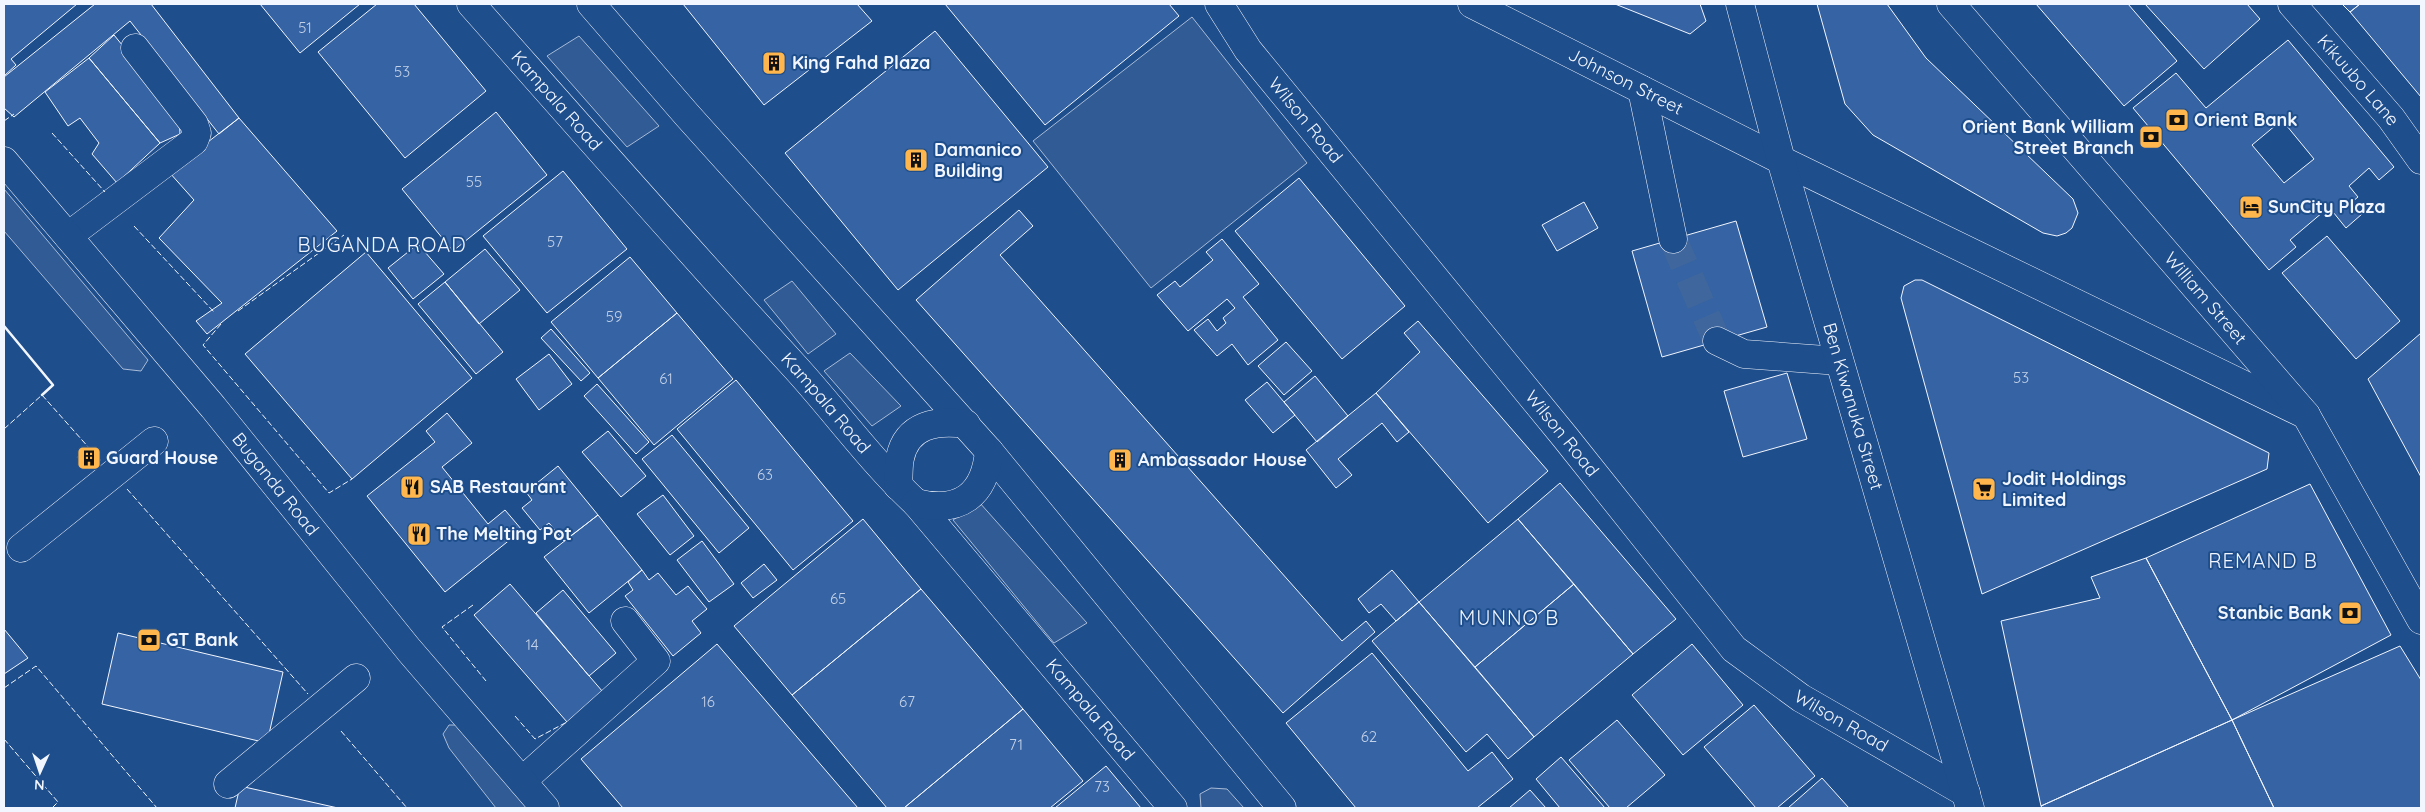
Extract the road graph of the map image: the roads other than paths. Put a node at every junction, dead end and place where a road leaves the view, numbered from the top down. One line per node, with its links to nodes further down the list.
1 (472, 4): 21 (main road, Kampala Road)
2 (590, 4): 18 (main road)
3 (1219, 4): 28 (main road, Wilson Road)
4 (1472, 4): 9 (main road, Johnson Street)
5 (1740, 4): 10 (main road, Ben Kiwanuka Street)
6 (1951, 4): 17 (main road, William Street)
7 (2292, 4): 11 (main road, Kikuubo Lane)
8 (135, 48): 13 (main road)
9 (1642, 90): 10 (main road, Johnson Street); 14 (main road)
10 (1781, 160): 16 (main road, Ben Kiwanuka Street); 17 (main road, Johnson Street)
11 (2421, 160)
12 (4, 161): 13 (main road, Buganda Road)
13 (68, 236): 26 (main road, Buganda Road)
14 (1673, 239)
15 (1717, 341): 16 (main road)
16 (1839, 361): 28 (main road, Ben Kiwanuka Street)
17 (2306, 415): 23 (main road, William Street)
18 (966, 424): 20 (main road); 21 (main road)
19 (154, 441): 22 (main road)
20 (989, 451): 21 (main road); 31 (main road)
21 (907, 495): 30 (main road, Kampala Road)
22 (21, 548)
23 (2421, 620)
24 (626, 621): 26 (main road)
25 (356, 678): 27 (main road)
26 (522, 781): 29 (main road, Buganda Road)
27 (228, 784)
28 (1968, 801)
29 (546, 808)
30 (1173, 808)
31 (1282, 808)

